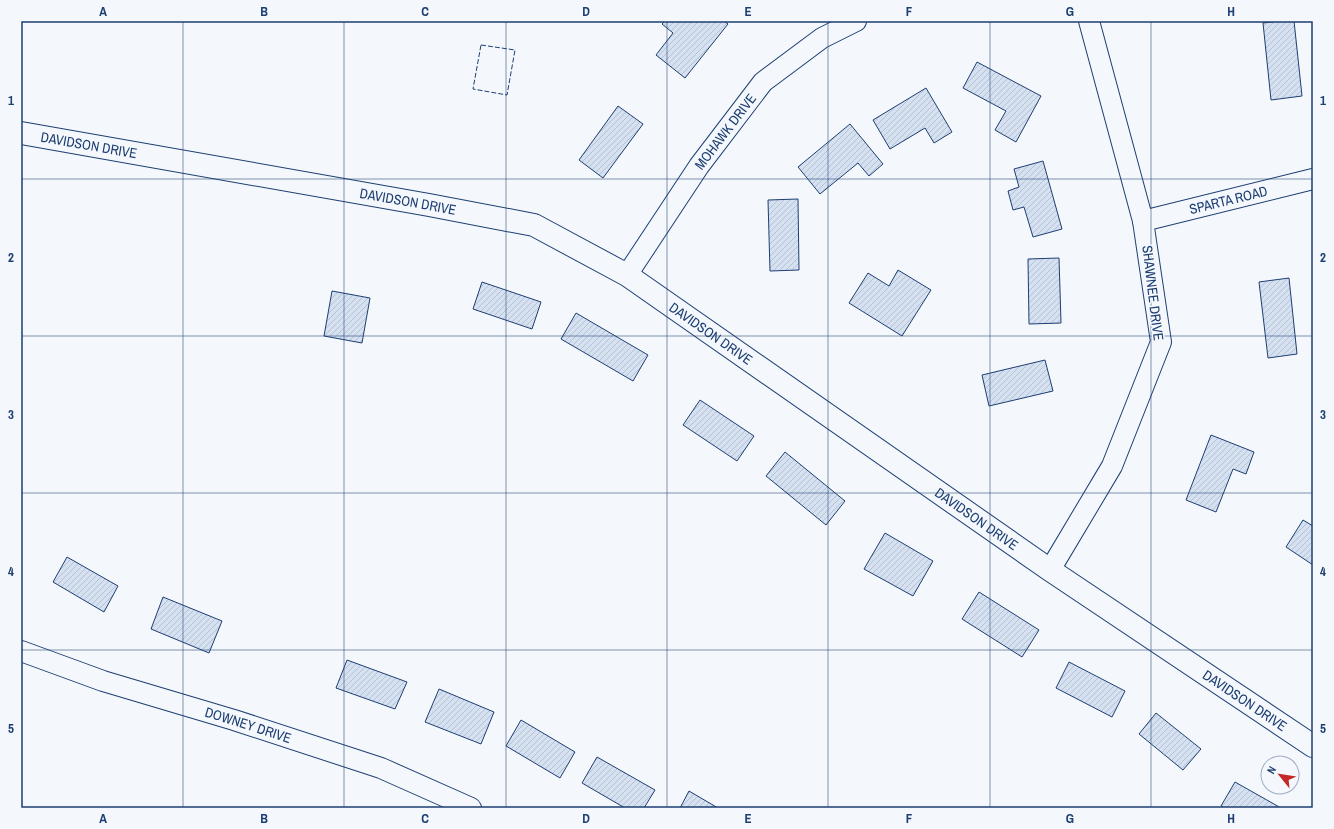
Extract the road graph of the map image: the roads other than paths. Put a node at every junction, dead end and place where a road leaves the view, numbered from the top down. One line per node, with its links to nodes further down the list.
1 (856, 21): 6 (street, MOHAWK DRIVE)
2 (1089, 21): 5 (street, SHAWNEE DRIVE)
3 (21, 133): 6 (street, DAVIDSON DRIVE)
4 (1313, 179): 5 (street, SPARTA ROAD)
5 (1143, 221): 7 (street, SHAWNEE DRIVE)
6 (627, 275): 7 (street, DAVIDSON DRIVE)
7 (1050, 570): 9 (street, DAVIDSON DRIVE)
8 (21, 651): 10 (street, DOWNEY DRIVE)
9 (1313, 746)
10 (471, 808)

